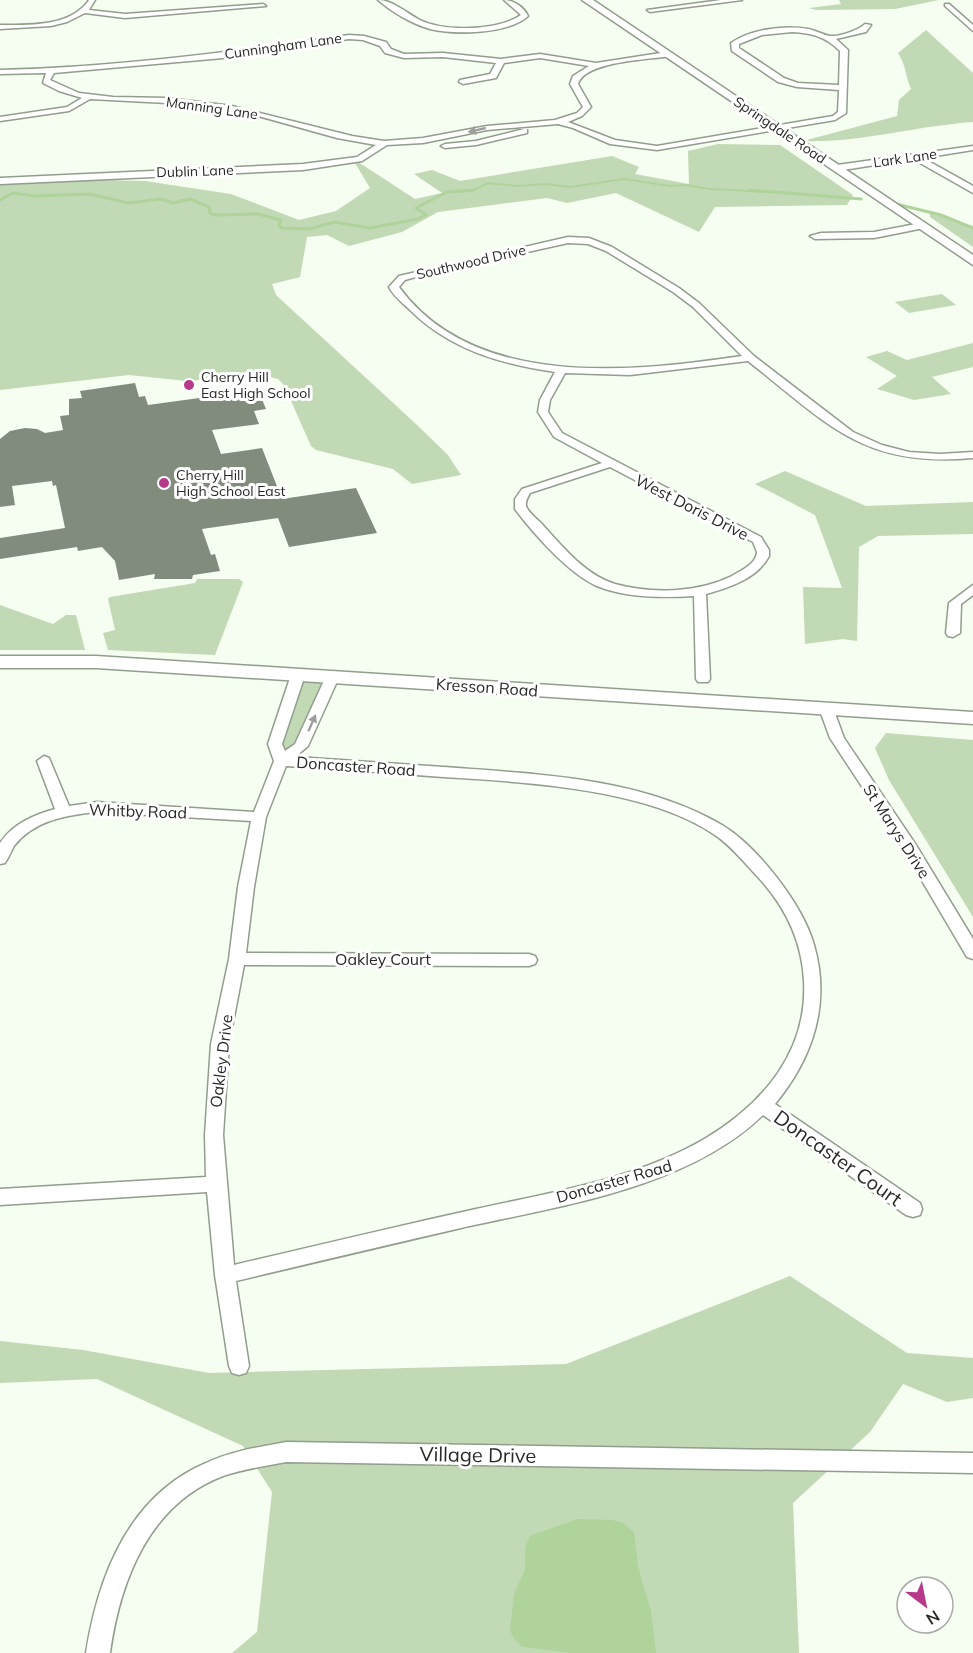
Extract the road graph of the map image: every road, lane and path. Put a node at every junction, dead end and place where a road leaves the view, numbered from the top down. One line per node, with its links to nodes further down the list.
1 (92, 0): 9 (street)
2 (381, 0): 3 (street)
3 (507, 0)
4 (587, 0): 14 (main road, Springdale Road)
5 (739, 0): 8 (street)
6 (947, 5): 12 (street)
7 (263, 6): 9 (street)
8 (650, 10)
9 (84, 11): 11 (street)
10 (867, 25): 13 (street)
11 (0, 27)
12 (973, 28)
13 (830, 38): 20 (street); 20 (street)
14 (667, 54): 16 (street); 25 (main road, Springdale Road)
15 (501, 61): 16 (street, Cunningham Lane); 17 (street, Cunningham Lane); 19 (street)
16 (596, 65): 23 (street, Manning Lane)
17 (51, 71): 18 (street, Cunningham Lane); 21 (street, Manning Lane)
18 (0, 72)
19 (463, 82)
20 (843, 88): 25 (street)
21 (89, 97): 22 (street); 26 (street, Manning Lane)
22 (0, 119)
23 (555, 121): 24 (street, Manning Lane); 25 (street)
24 (535, 126): 26 (street, Manning Lane, one-way to 26); 26 (street, Manning Lane)
25 (779, 129): 29 (main road, Springdale Road)
26 (387, 143): 30 (street, Dublin Lane)
27 (973, 148): 28 (street, Lark Lane)
28 (915, 157): 29 (street, Lark Lane); 31 (street)
29 (837, 168): 32 (main road, Springdale Road)
30 (0, 181)
31 (973, 190)
32 (921, 226): 33 (street); 34 (main road, Springdale Road)
33 (815, 236)
34 (973, 261)
35 (750, 358): 36 (street, Southwood Drive); 36 (street, Southwood Drive); 37 (street, Southwood Drive)
36 (561, 370): 38 (street)
37 (973, 455)
38 (609, 464): 40 (street, West Doris Drive); 40 (street)
39 (973, 589): 41 (street)
40 (700, 592): 45 (street)
41 (953, 633)
42 (0, 662): 43 (main road, Kresson Road)
43 (298, 675): 44 (main road, Kresson Road); 49 (street)
44 (332, 677): 46 (main road, Kresson Road); 49 (street, one-way to 44)
45 (704, 679)
46 (826, 708): 47 (main road, Kresson Road); 53 (street, St Marys Drive)
47 (973, 718)
48 (44, 760): 50 (street)
49 (280, 760): 51 (street, Oakley Drive); 56 (street, Doncaster Road)
50 (64, 812): 51 (street, Whitby Road); 52 (street, Whitby Road)
51 (259, 817): 54 (street, Oakley Drive)
52 (0, 859)
53 (973, 953)
54 (237, 959): 55 (street, Oakley Court); 57 (street, Oakley Drive)
55 (529, 960)
56 (764, 1106): 59 (street, Doncaster Court); 60 (street, Doncaster Road)
57 (216, 1184): 58 (street); 60 (street, Oakley Drive)
58 (0, 1197)
59 (913, 1209)
60 (225, 1275): 61 (street, Oakley Drive)
61 (239, 1365)
62 (973, 1463): 63 (street, Village Drive)
63 (98, 1653)

